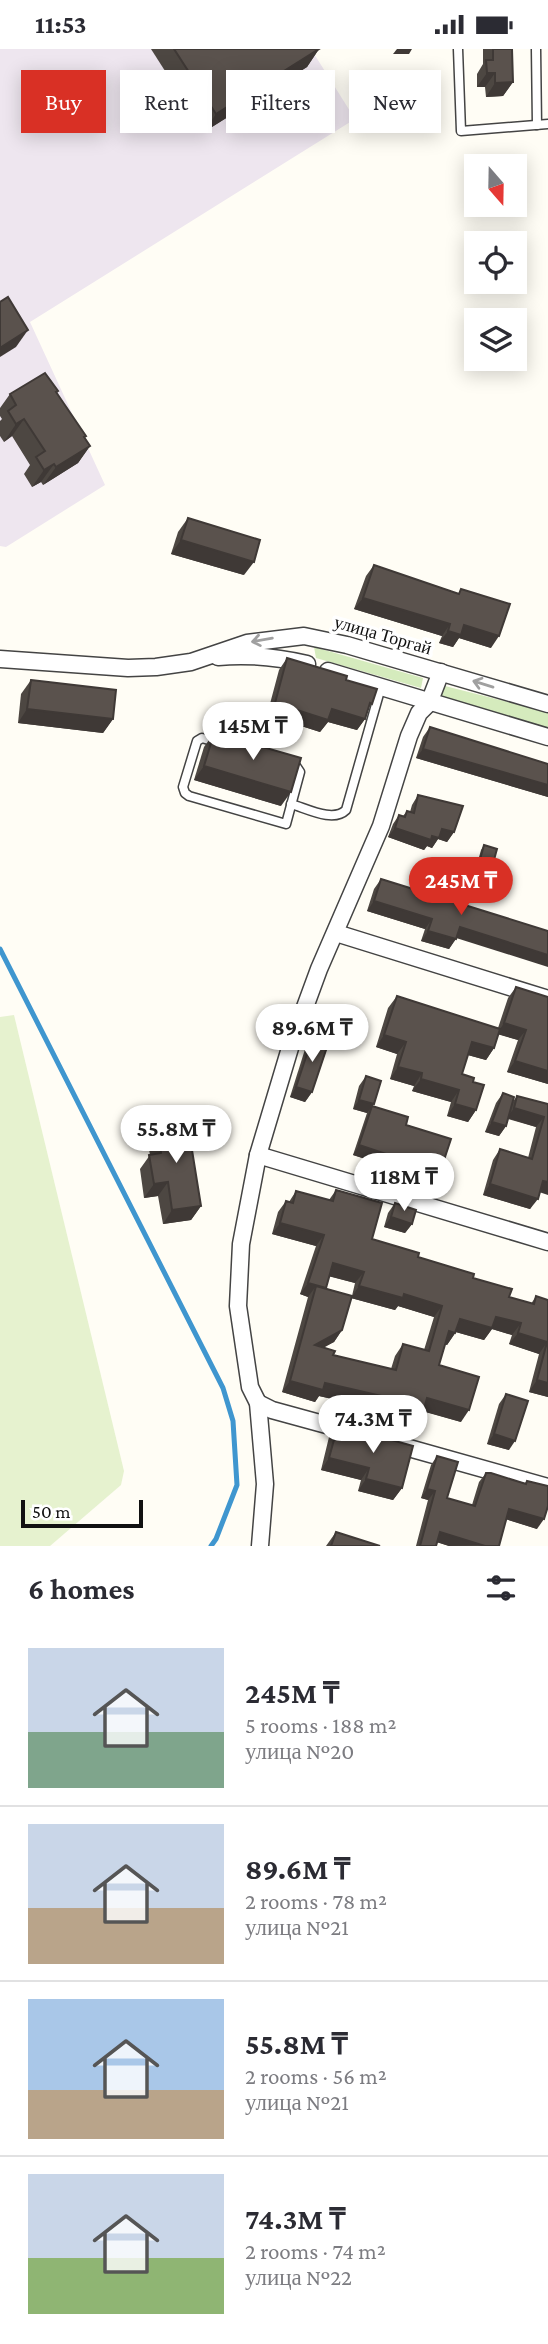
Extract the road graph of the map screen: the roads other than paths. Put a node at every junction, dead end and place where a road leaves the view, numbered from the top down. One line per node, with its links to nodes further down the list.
1 (458, 49): 4 (lane)
2 (536, 49): 4 (lane)
3 (548, 124): 4 (lane)
4 (537, 125)
5 (205, 658): 6 (street, улица Торгай); 7 (street, улица Торгай, one-way to 5); 8 (street, улица Торгай)
6 (0, 659)
7 (441, 672): 9 (street); 10 (street, улица Торгай, one-way to 7)
8 (381, 687): 9 (street, улица Торгай); 12 (lane)
9 (429, 703): 11 (street, улица Торгай); 13 (street)
10 (548, 704)
11 (548, 737)
12 (292, 804): 12 (lane)
13 (336, 933): 14 (street); 15 (street)
14 (548, 999)
15 (258, 1155): 16 (street); 17 (street)
16 (548, 1242)
17 (258, 1403): 18 (street); 19 (street)
18 (548, 1487)
19 (260, 1546)

